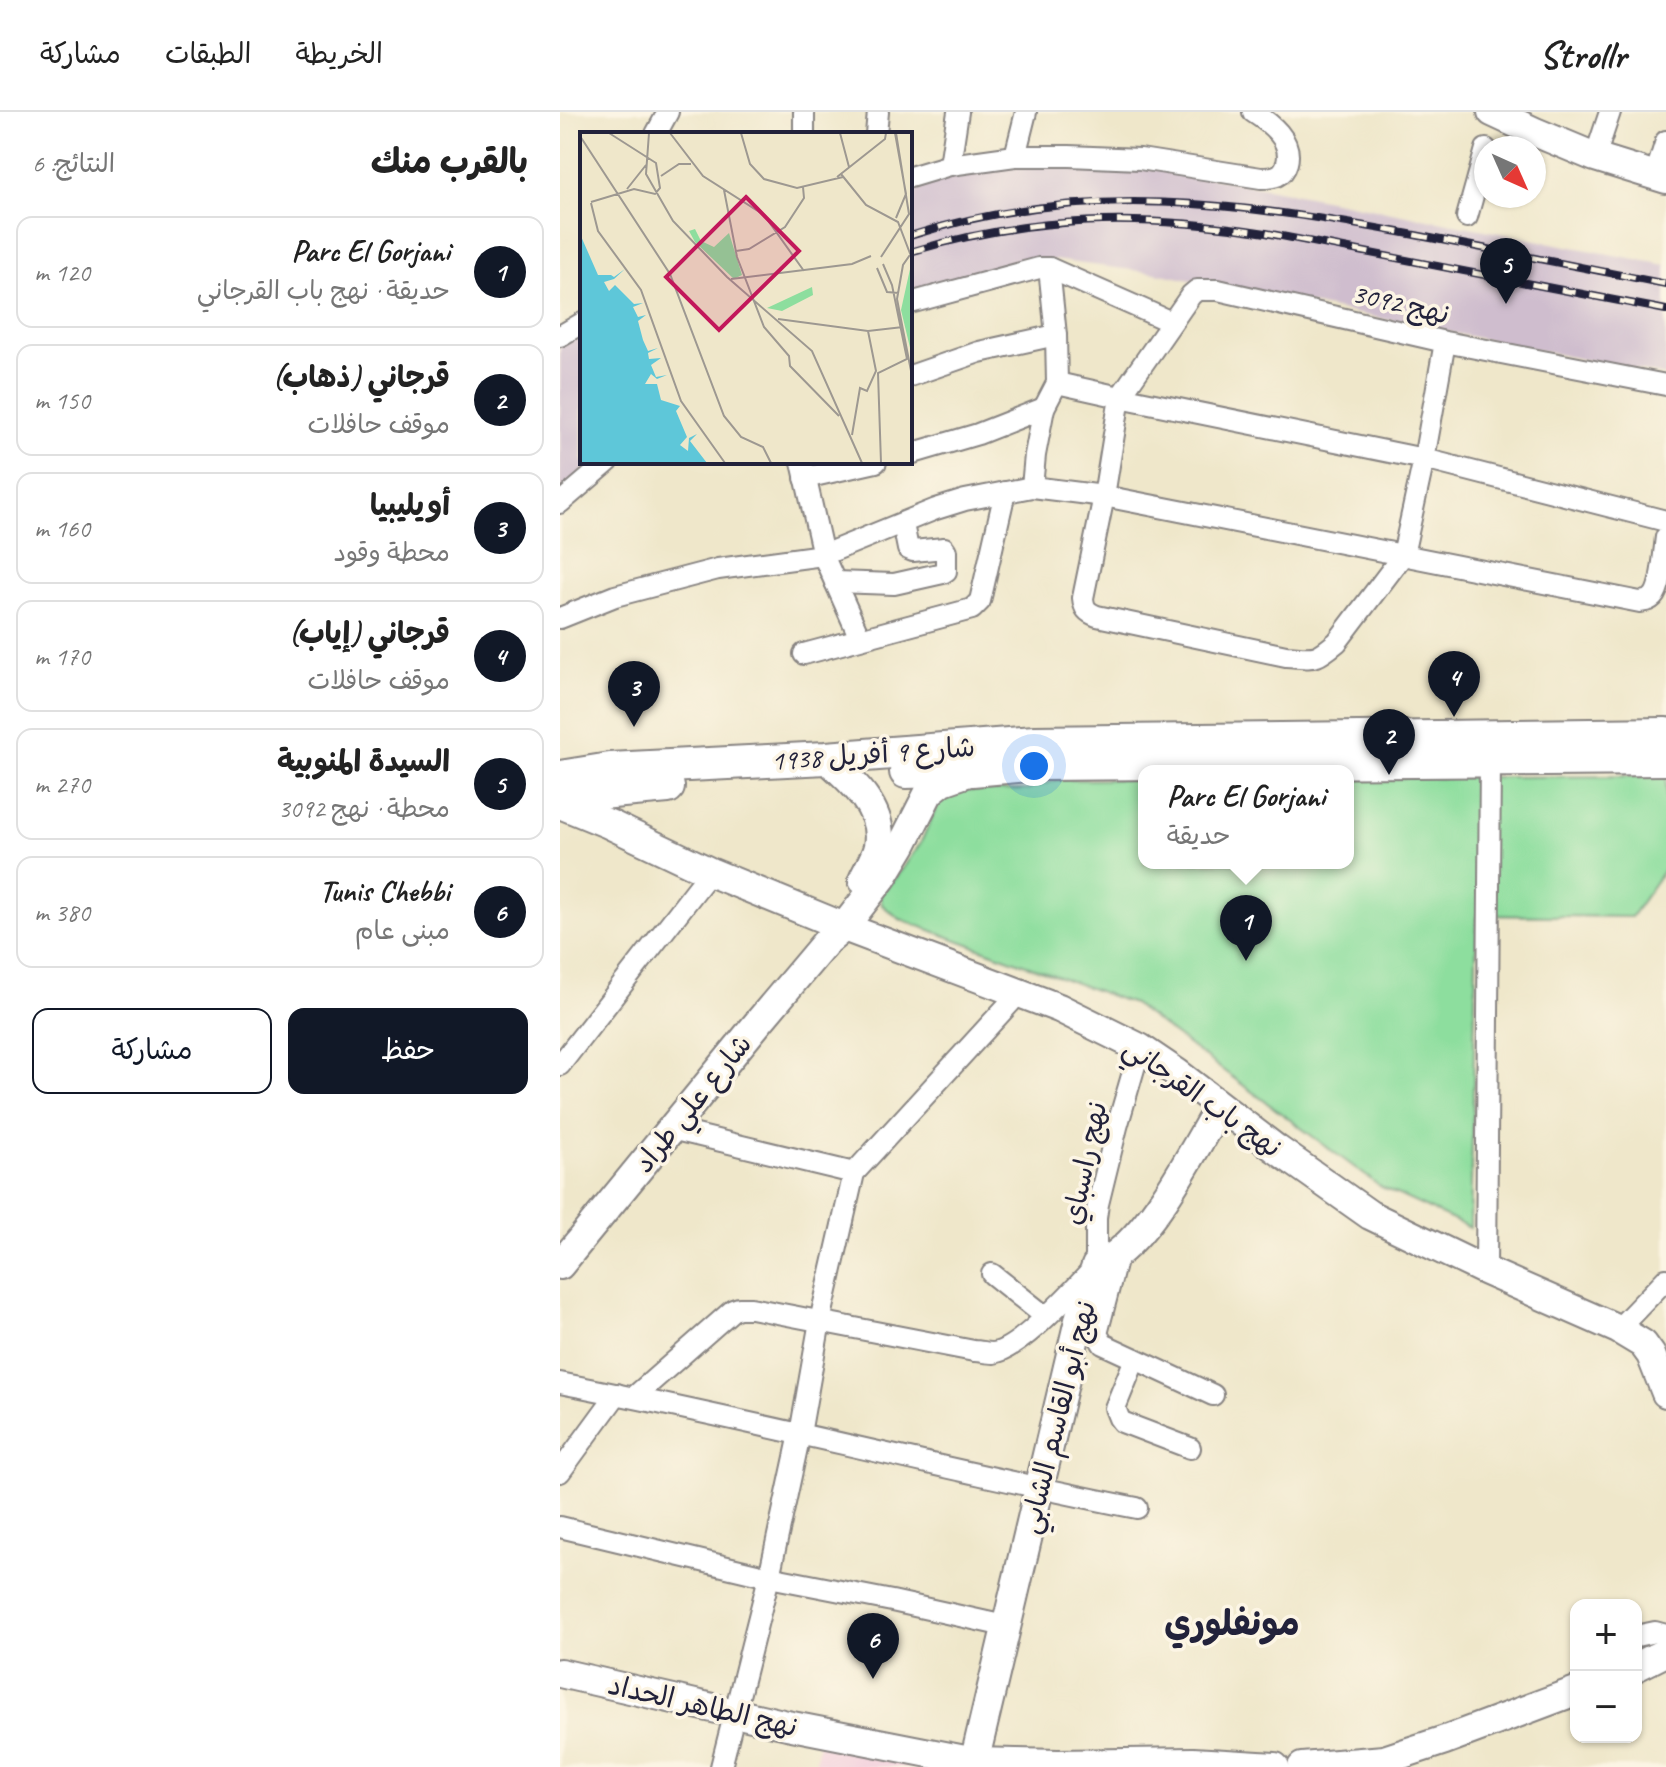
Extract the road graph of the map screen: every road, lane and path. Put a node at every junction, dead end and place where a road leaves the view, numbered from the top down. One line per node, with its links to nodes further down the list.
1 (668, 112): 9 (street)
2 (878, 112): 10 (street)
3 (958, 112): 15 (street)
4 (1026, 112): 13 (street)
5 (1253, 112): 13 (street)
6 (1610, 112): 14 (street)
7 (1494, 113): 8 (street); 11 (street)
8 (1538, 122): 14 (street)
9 (657, 132)
10 (876, 132)
11 (1489, 136)
12 (1666, 141): 17 (street)
13 (1015, 156): 15 (street)
14 (1595, 157): 17 (street)
15 (950, 165): 16 (street)
16 (912, 176)
17 (1660, 178)
18 (1474, 192): 19 (street)
19 (1467, 217)
20 (1049, 268): 21 (street); 22 (street); 24 (street)
21 (912, 302)
22 (1171, 322): 26 (street, نهج 3092); 30 (street)
23 (580, 324): 25 (street)
24 (1056, 335): 27 (street); 28 (street)
25 (560, 336)
26 (1445, 342): 29 (street, نهج 3092); 33 (street)
27 (912, 375)
28 (1057, 383): 30 (street); 31 (street)
29 (1666, 385)
30 (1120, 397): 33 (street); 39 (street)
31 (1044, 408): 32 (street); 37 (street)
32 (912, 453)
33 (1424, 459): 41 (street); 45 (street)
34 (606, 464): 40 (street)
35 (858, 464): 36 (street)
36 (803, 470): 44 (street)
37 (1032, 487): 38 (street); 39 (street)
38 (1005, 492): 42 (street); 48 (street)
39 (1104, 496): 45 (street); 45 (street)
40 (560, 503)
41 (1666, 521)
42 (903, 524): 44 (street); 46 (street)
43 (1666, 537): 45 (street)
44 (823, 555): 46 (street); 47 (street)
45 (1403, 555)
46 (835, 582): 48 (street)
47 (560, 618)
48 (860, 638): 49 (street)
49 (804, 654)
50 (1666, 734): 53 (main road, شارع 9 أفريل 1938)
51 (1666, 759): 52 (main road, شارع 9 أفريل 1938)
52 (1490, 760): 54 (main road, شارع 9 أفريل 1938); 70 (street)
53 (835, 766): 54 (main road, شارع 9 أفريل 1938); 56 (main road, شارع 9 أفريل 1938); 61 (street, شارع علي طراد)
54 (972, 770): 61 (street, شارع علي طراد)
55 (560, 777): 56 (main road, شارع 9 أفريل 1938)
56 (611, 780): 57 (main road, شارع 9 أفريل 1938); 59 (street)
57 (560, 797)
58 (560, 804): 59 (street, نهج باب القرجاني)
59 (609, 824): 60 (street, نهج باب القرجاني)
60 (710, 872): 61 (street, نهج باب القرجاني); 64 (street)
61 (835, 931): 62 (street, نهج باب القرجاني); 66 (street, شارع علي طراد)
62 (1020, 992): 63 (street, نهج باب القرجاني); 67 (street)
63 (1140, 1048): 65 (street, نهج باب القرجاني); 68 (street, نهج راسباي)
64 (560, 1065)
65 (1219, 1107): 68 (street, نهج أبو القاسم الشابي); 70 (street, نهج باب القرجاني)
66 (671, 1129): 67 (street); 69 (street, شارع علي طراد)
67 (854, 1173): 74 (street)
68 (1107, 1260): 73 (street, نهج راسباي); 76 (street); 84 (street, نهج أبو القاسم الشابي)
69 (560, 1265)
70 (1486, 1271): 75 (street, نهج باب القرجاني)
71 (992, 1274): 73 (street)
72 (1666, 1279): 75 (street)
73 (1046, 1317): 74 (street, نهج راسباي)
74 (820, 1321): 79 (street, نهج راسباي); 81 (street)
75 (1618, 1329): 78 (street, نهج باب القرجاني)
76 (1135, 1359): 80 (street); 82 (street)
77 (560, 1383): 79 (street)
78 (1666, 1393)
79 (626, 1395): 81 (street); 83 (street, نهج راسباي)
80 (1213, 1395)
81 (800, 1434): 84 (street); 87 (street)
82 (1190, 1448)
83 (560, 1472)
84 (1038, 1489): 85 (street); 88 (street, نهج أبو القاسم الشابي)
85 (1137, 1508)
86 (560, 1527): 87 (street)
87 (769, 1577): 88 (street); 95 (street)
88 (1005, 1626): 96 (street, نهج أبو القاسم الشابي)
89 (1642, 1635): 90 (street)
90 (1666, 1635)
91 (1666, 1652): 92 (street)
92 (1642, 1664)
93 (560, 1673): 95 (street, نهج الطاهر الحداد)
94 (1570, 1693): 100 (street)
95 (734, 1712): 96 (street, نهج الطاهر الحداد); 98 (street)
96 (974, 1765): 97 (street, نهج الطاهر الحداد)
97 (1154, 1765): 99 (street, نهج الطاهر الحداد)
98 (721, 1767)
99 (1275, 1767)
100 (1302, 1767)

